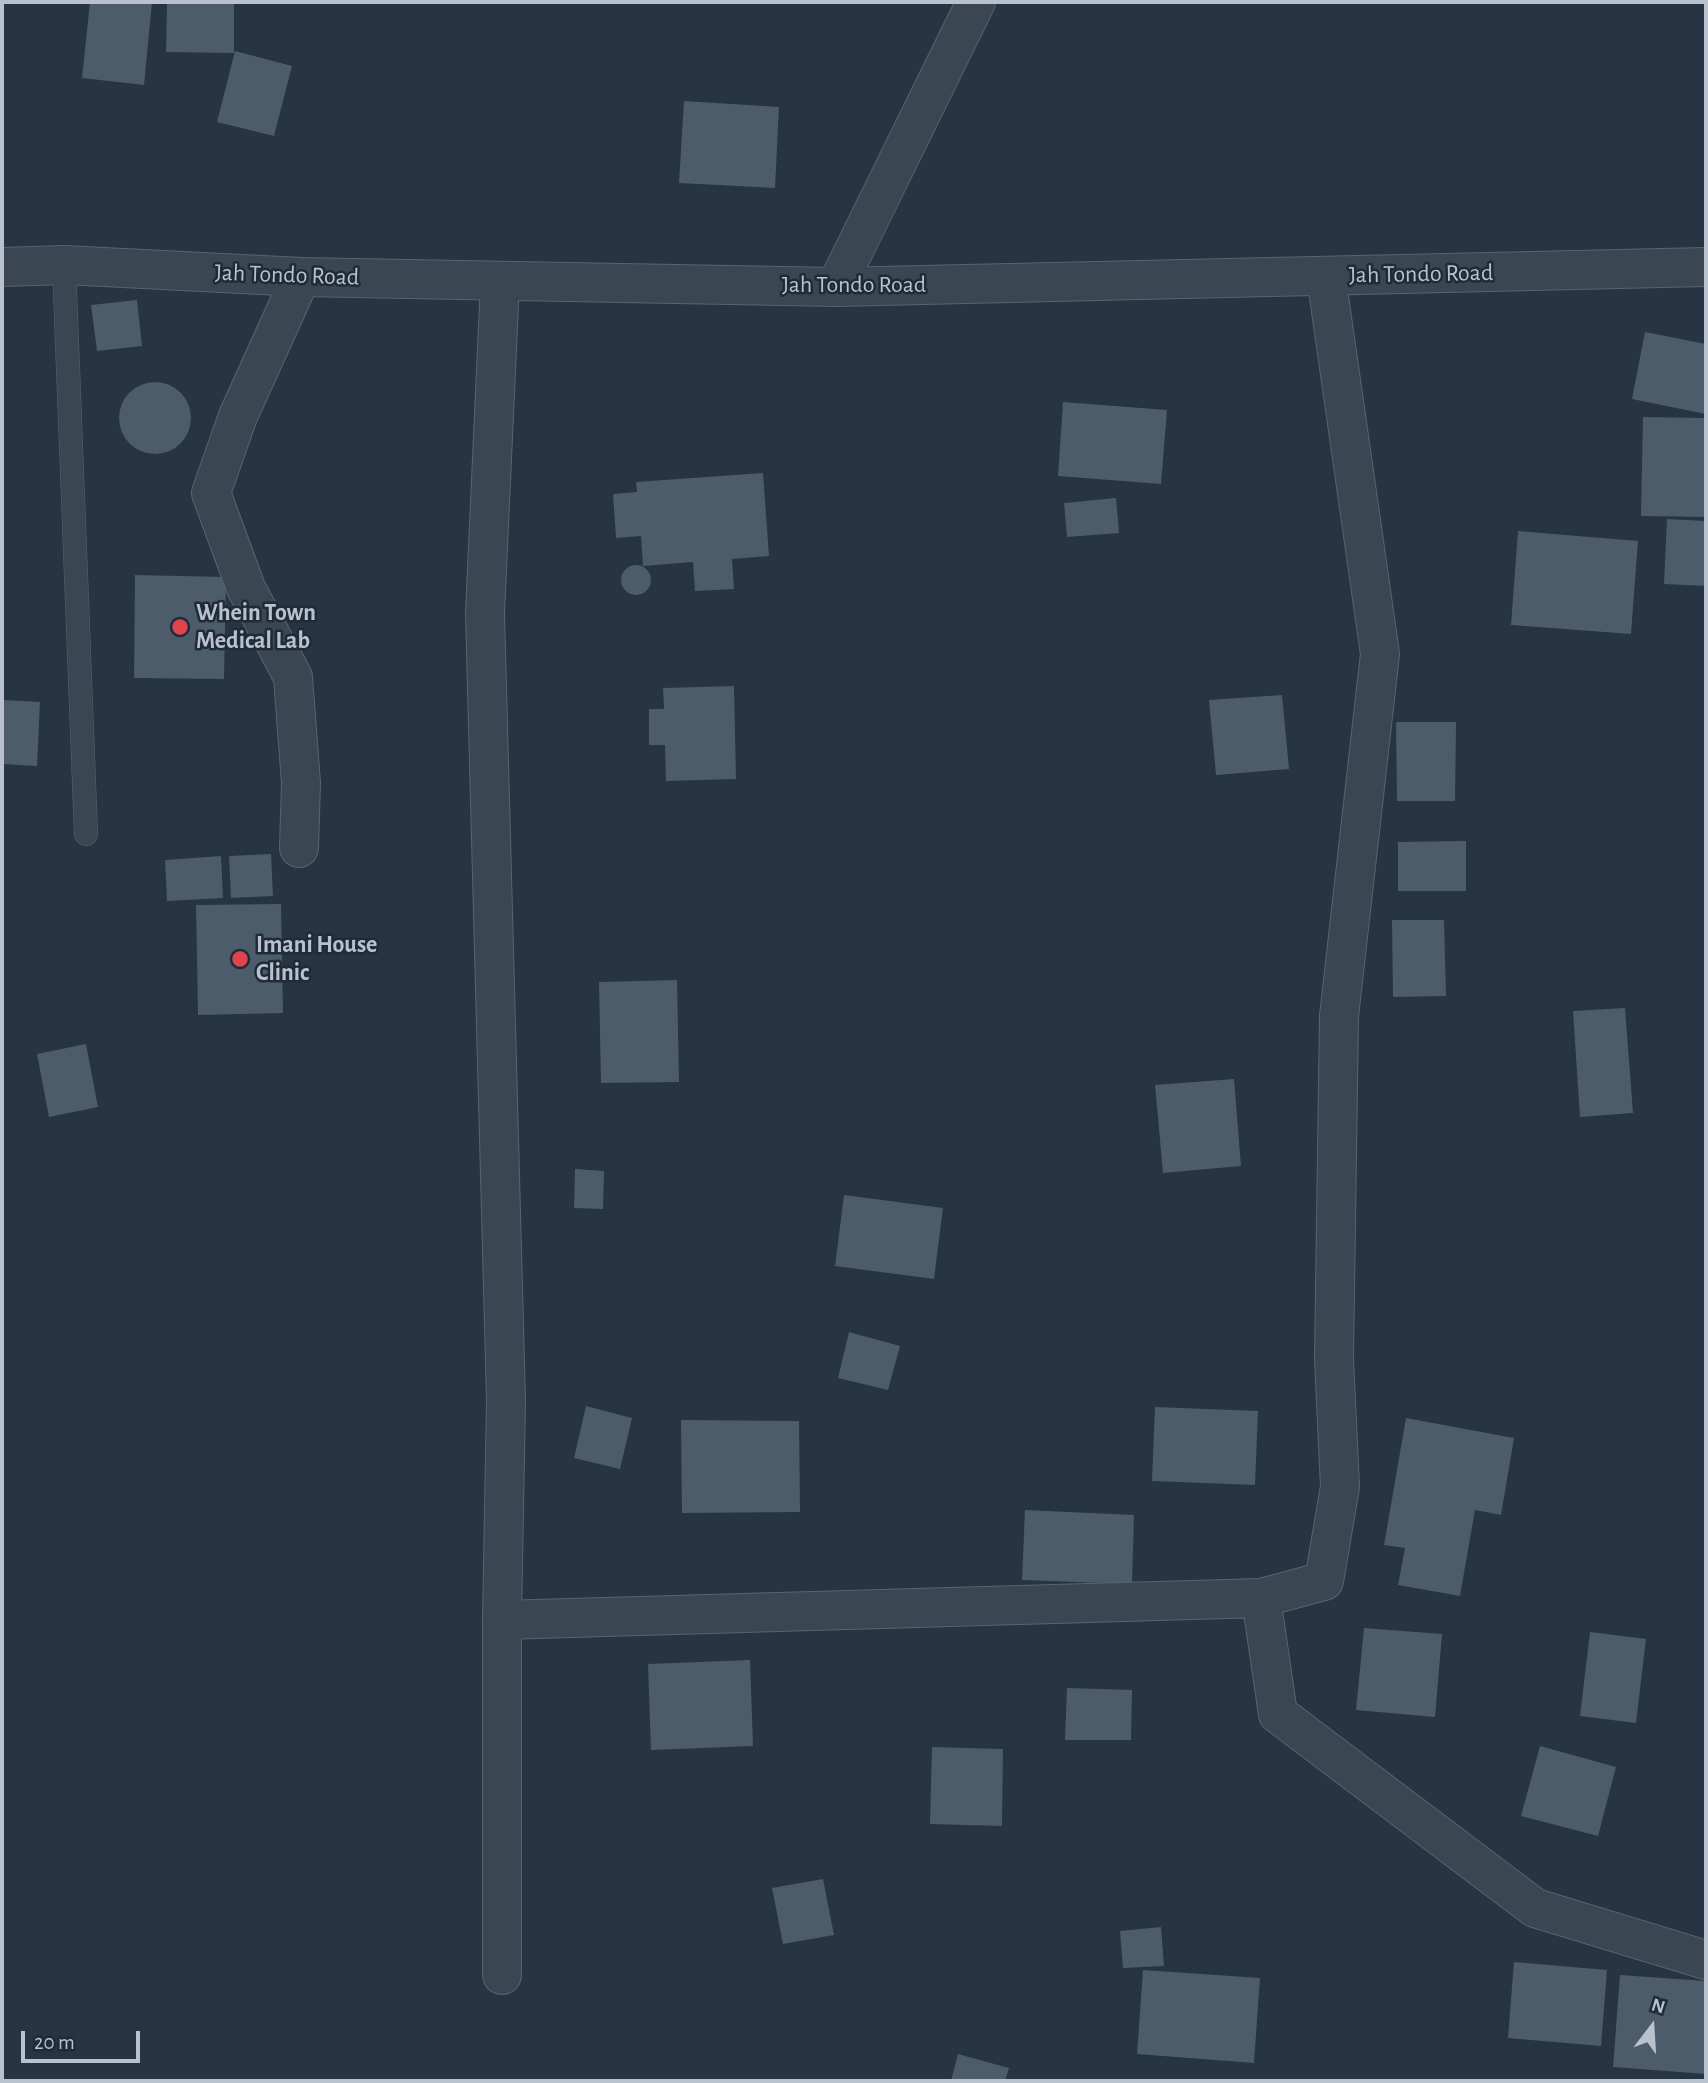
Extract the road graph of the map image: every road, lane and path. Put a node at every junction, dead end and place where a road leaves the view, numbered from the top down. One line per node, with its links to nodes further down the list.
1 (976, 2): 8 (street)
2 (64, 265): 3 (street, Jah Tondo Road); 6 (street, Jah Tondo Road); 9 (lane)
3 (2, 267)
4 (1706, 267): 5 (street, Jah Tondo Road)
5 (1326, 276): 8 (street, Jah Tondo Road); 11 (street)
6 (301, 277): 7 (street, Jah Tondo Road); 10 (street)
7 (500, 282): 8 (street, Jah Tondo Road); 12 (street)
8 (836, 287)
9 (86, 834)
10 (299, 848)
11 (1261, 1598): 12 (street); 13 (street)
12 (502, 1620): 14 (street)
13 (1706, 1960)
14 (502, 1975)

